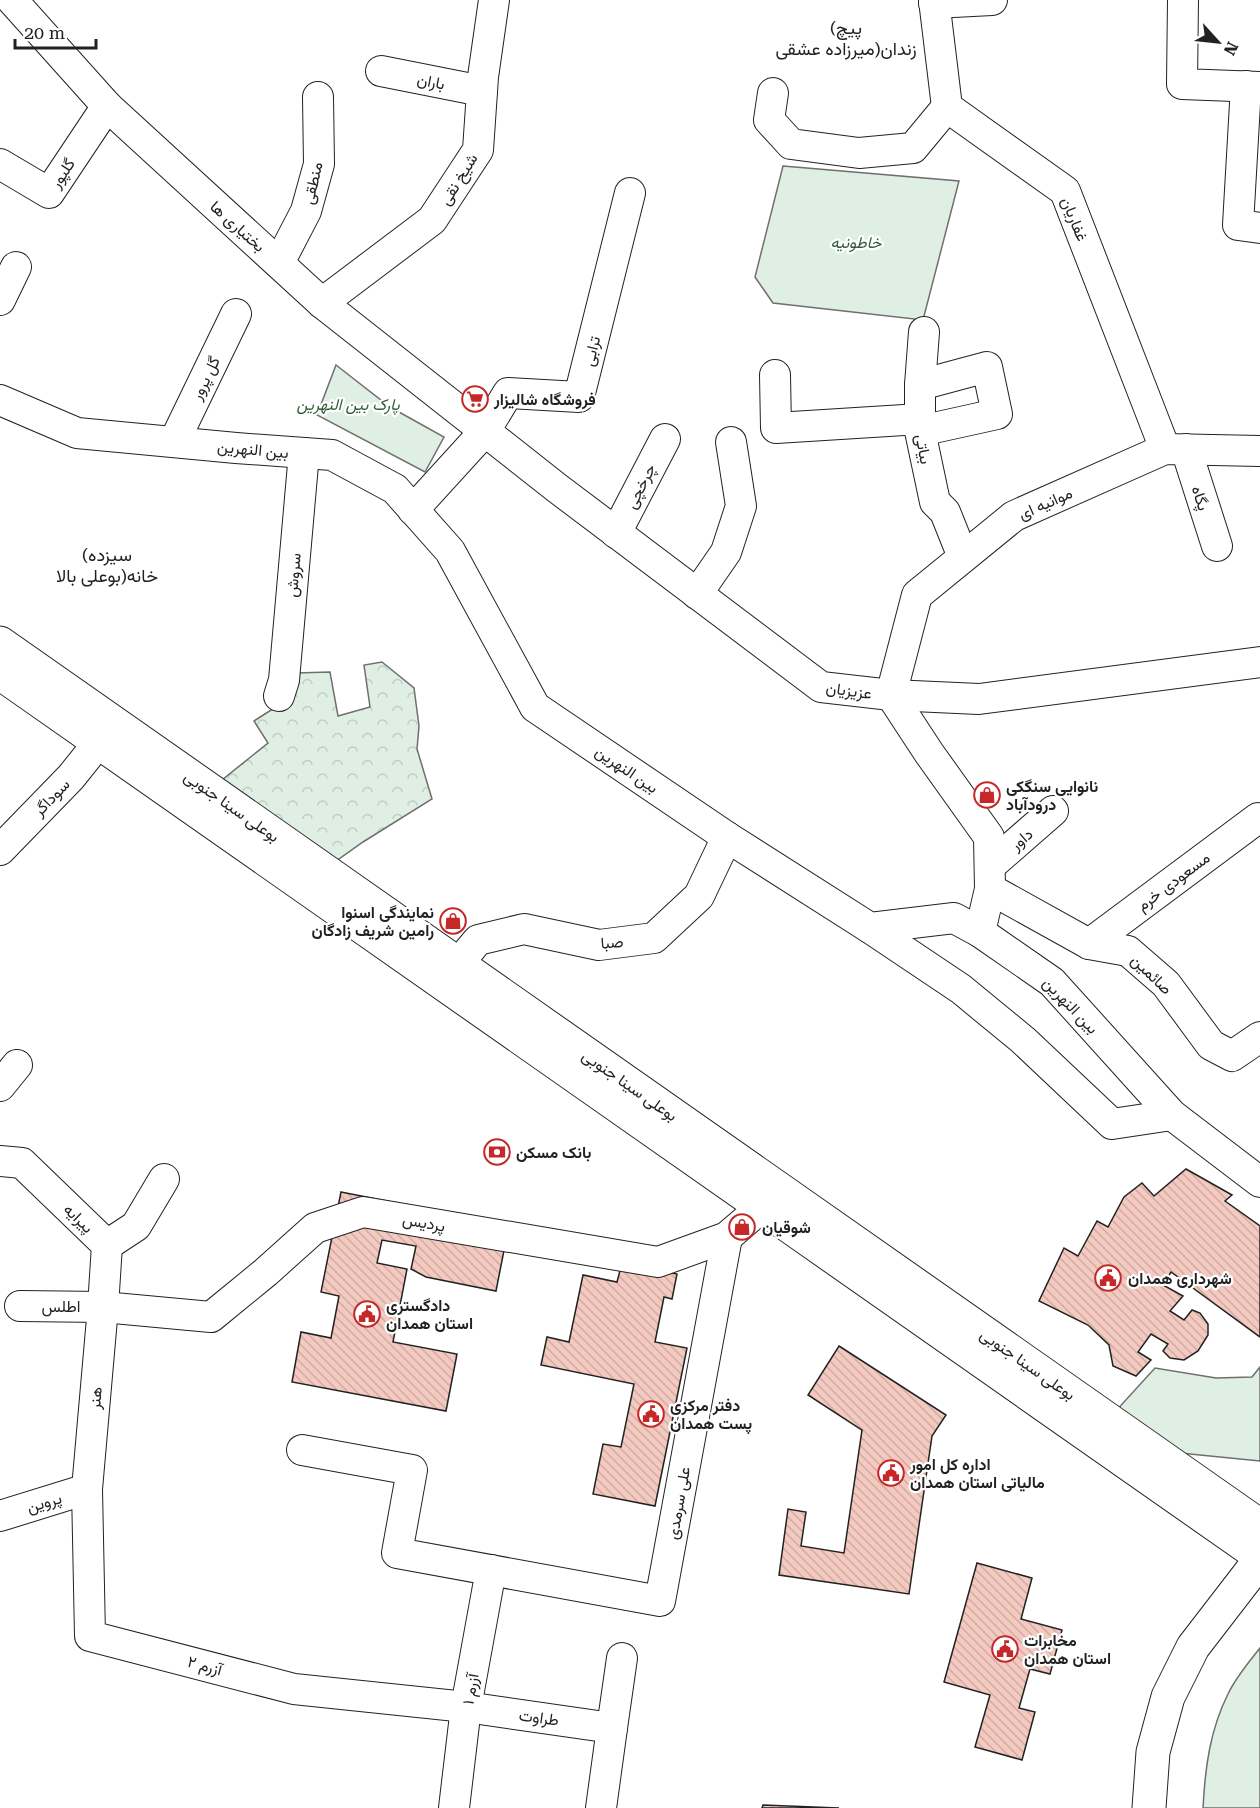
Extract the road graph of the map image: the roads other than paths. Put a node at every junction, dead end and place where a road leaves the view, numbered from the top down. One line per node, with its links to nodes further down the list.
1 (494, 0): 8 (street, شیخ نقی)
2 (992, 0): 5 (street)
3 (1183, 0): 7 (street)
4 (15, 1): 11 (street, بختیاری ها)
5 (934, 2): 12 (street)
6 (381, 71): 8 (street, باران)
7 (1253, 86): 15 (street)
8 (482, 90): 19 (street, شیخ نقی)
9 (773, 93): 12 (street)
10 (318, 97): 16 (street, منطقی)
11 (106, 106): 13 (street, گلپور); 16 (street, بختیاری ها)
12 (947, 107): 30 (street, غفاریان)
13 (0, 164)
14 (630, 193): 26 (street, ترابی)
15 (1249, 227)
16 (279, 263): 19 (street, بختیاری ها)
17 (16, 267): 18 (street)
18 (0, 300)
19 (322, 303): 26 (street, بختیاری ها)
20 (236, 314): 28 (street, گل پرور)
21 (924, 332): 23 (street, بیاتی)
22 (775, 375): 25 (street)
23 (920, 385): 25 (street, بیاتی); 25 (street)
24 (0, 400): 28 (street, بین النهرین)
25 (920, 425): 36 (street, بیاتی)
26 (485, 431): 33 (street); 34 (street, عزیزیان)
27 (665, 439): 34 (street, چرخچی)
28 (174, 442): 32 (street, بین النهرین)
29 (731, 442): 37 (street)
30 (1175, 449): 31 (street, موانیه ای); 35 (street, پگاه); 36 (street, موانیه ای)
31 (1260, 451)
32 (304, 453): 33 (street, بین النهرین); 42 (street, سروش)
33 (413, 510): 46 (street, بین النهرین)
34 (616, 533): 37 (street, عزیزیان)
35 (1216, 546)
36 (963, 557): 41 (street, موانیه ای)
37 (698, 594): 41 (street, عزیزیان)
38 (0, 643): 52 (main road, بوعلی سینا جنوبی)
39 (1260, 662): 41 (street, عزیزیان)
40 (0, 673): 43 (main road, بوعلی سینا جنوبی)
41 (891, 695): 48 (street)
42 (279, 696)
43 (99, 742): 47 (street, سوداگر); 59 (main road, بوعلی سینا جنوبی)
44 (1053, 812): 48 (street, داور)
45 (1258, 818): 51 (street, مسعودی خرم)
46 (728, 837): 49 (street, بین النهرین); 52 (street, صبا)
47 (0, 850)
48 (990, 877): 50 (street); 51 (street, صائمین)
49 (870, 928): 50 (street, بین النهرین); 54 (street)
50 (980, 932): 54 (street, بین النهرین)
51 (1089, 944): 53 (street, صائمین)
52 (458, 964): 67 (main road, بوعلی سینا جنوبی)
53 (1260, 1037)
54 (1172, 1115): 58 (street, بین النهرین)
55 (0, 1152): 56 (street)
56 (0, 1161): 61 (street, پیرایه)
57 (164, 1179): 61 (street)
58 (1260, 1182)
59 (762, 1207): 60 (street, پردیس); 68 (main road, بوعلی سینا جنوبی)
60 (727, 1237): 63 (street, پردیس); 70 (street, علی سرمدی)
61 (107, 1245): 63 (street, پیرایه)
62 (20, 1306): 63 (street, اطلس)
63 (103, 1307): 65 (street, هنر)
64 (302, 1450): 70 (street)
65 (87, 1489): 66 (street, پروین); 72 (street, آزرم ۲)
66 (0, 1516)
67 (1260, 1526)
68 (1260, 1556)
69 (1260, 1560): 76 (main road)
70 (491, 1570): 72 (street, آزرم ۱)
71 (622, 1658): 73 (street)
72 (466, 1707): 73 (street, طراوت); 74 (street, آزرم ۱)
73 (612, 1728): 75 (street)
74 (454, 1808)
75 (601, 1808)
76 (1149, 1808)

